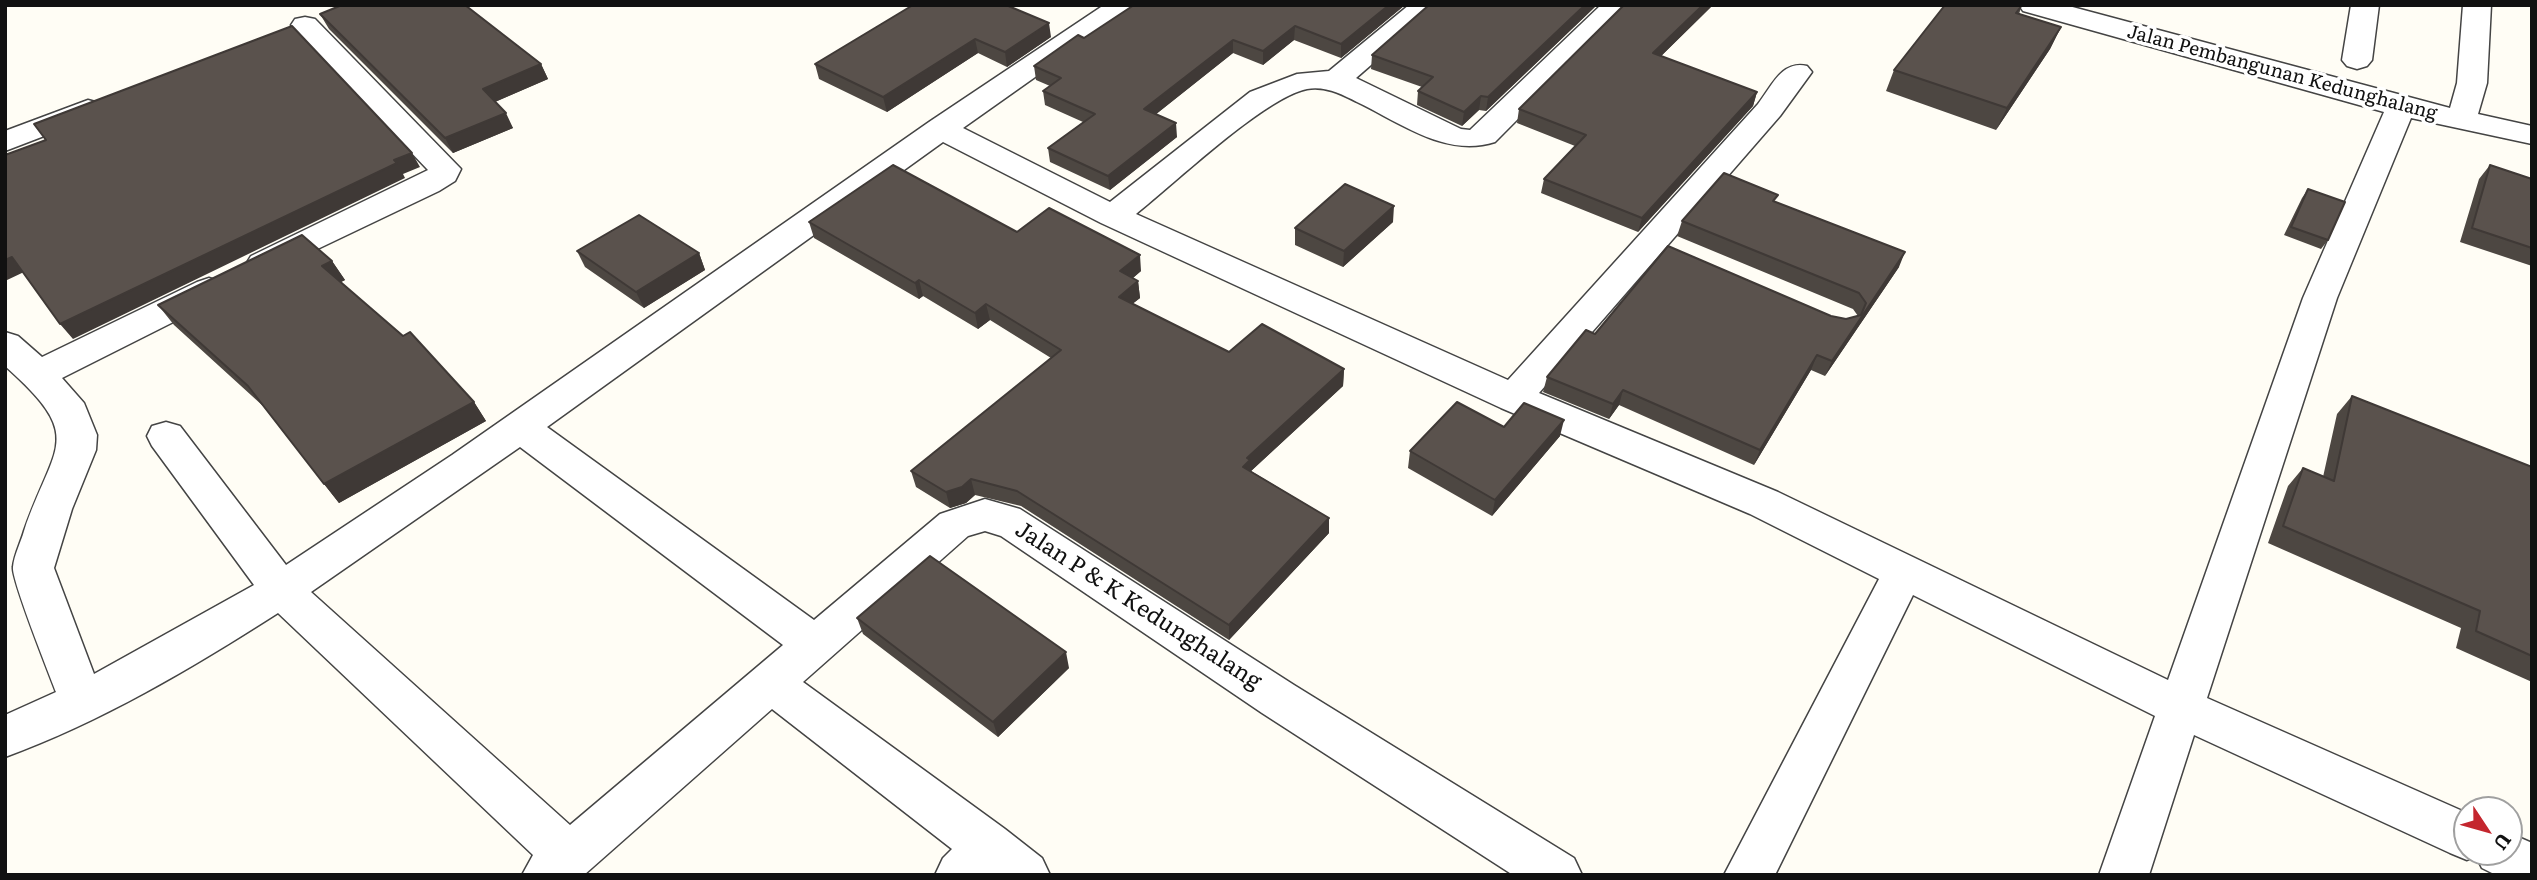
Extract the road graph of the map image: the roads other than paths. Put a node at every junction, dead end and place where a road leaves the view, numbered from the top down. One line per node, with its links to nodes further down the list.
1 (1123, 5): 14 (street)
2 (1426, 5): 10 (street)
3 (1617, 5): 10 (street)
4 (2033, 5): 12 (street, Jalan Pembangunan Kedunghalang)
5 (2365, 5): 8 (street)
6 (2477, 5): 13 (street)
7 (305, 25): 21 (street)
8 (2357, 60)
9 (1797, 72): 18 (street)
10 (1336, 80): 17 (street)
11 (110, 101): 16 (street)
12 (2401, 107): 13 (street, Jalan Pembangunan Kedunghalang); 30 (street)
13 (2461, 121): 15 (street, Jalan Pembangunan Kedunghalang)
14 (940, 129): 17 (street); 23 (street)
15 (2532, 135)
16 (5, 142)
17 (1113, 216): 22 (street)
18 (1650, 240): 19 (street); 22 (street)
19 (1688, 256)
20 (5, 345): 21 (street)
21 (38, 374): 29 (street)
22 (1514, 398): 25 (street)
23 (520, 427): 26 (street); 27 (street)
24 (166, 436): 26 (street)
25 (1904, 571): 30 (street); 37 (street)
26 (282, 591): 29 (street); 34 (street)
27 (814, 644): 28 (street, Jalan P & K Kedunghalang); 36 (street, Jalan P & K Kedunghalang)
28 (771, 684): 33 (street); 34 (street, Jalan P & K Kedunghalang)
29 (82, 701): 31 (street)
30 (2180, 707): 32 (street); 38 (street)
31 (5, 737)
32 (2453, 831)
33 (974, 860): 35 (street)
34 (558, 865)
35 (1025, 875)
36 (1557, 875)
37 (1749, 875)
38 (2124, 875)

